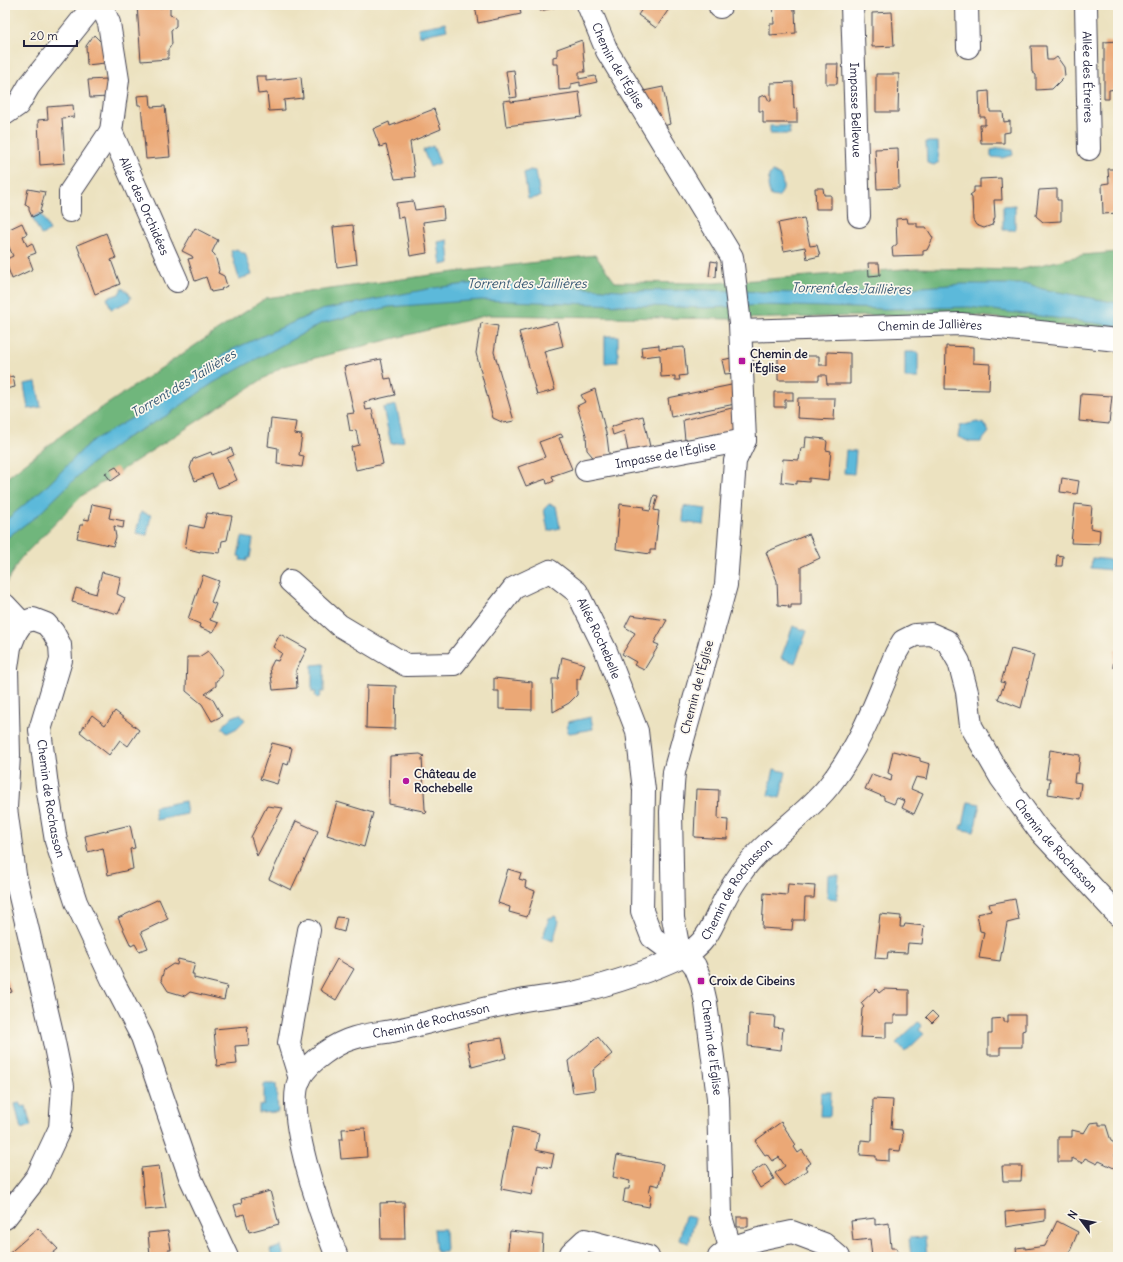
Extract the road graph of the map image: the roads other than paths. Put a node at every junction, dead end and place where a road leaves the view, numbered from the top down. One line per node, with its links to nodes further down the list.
1 (94, 5): 8 (street)
2 (101, 5): 9 (street)
3 (588, 5): 14 (street, Chemin de l'Église)
4 (852, 5): 12 (street, Impasse Bellevue)
5 (967, 5): 7 (street)
6 (1086, 5): 10 (street, Allée des Étreires)
7 (968, 47)
8 (5, 114)
9 (111, 131): 11 (street); 13 (street, Allée des Orchidées)
10 (1089, 149)
11 (70, 211)
12 (859, 216)
13 (177, 281)
14 (740, 325): 15 (street, Chemin de Jallières); 16 (street, Chemin de l'Église)
15 (1118, 340)
16 (745, 440): 17 (street, Impasse de l'Église); 25 (street, Chemin de l'Église)
17 (586, 470)
18 (290, 581): 25 (street, Allée Rochebelle)
19 (5, 605): 20 (street)
20 (22, 623): 23 (street); 29 (street, Chemin de Rochasson)
21 (5, 905): 23 (street)
22 (1118, 915): 25 (street, Chemin de Rochasson)
23 (25, 919): 27 (street)
24 (309, 930): 26 (street)
25 (682, 956): 26 (street, Chemin de Rochasson); 28 (street, Chemin de l'Église)
26 (300, 1079): 30 (street)
27 (5, 1218)
28 (727, 1254): 33 (street)
29 (228, 1257)
30 (337, 1257)
31 (570, 1257): 32 (street)
32 (648, 1257)
33 (839, 1257)

